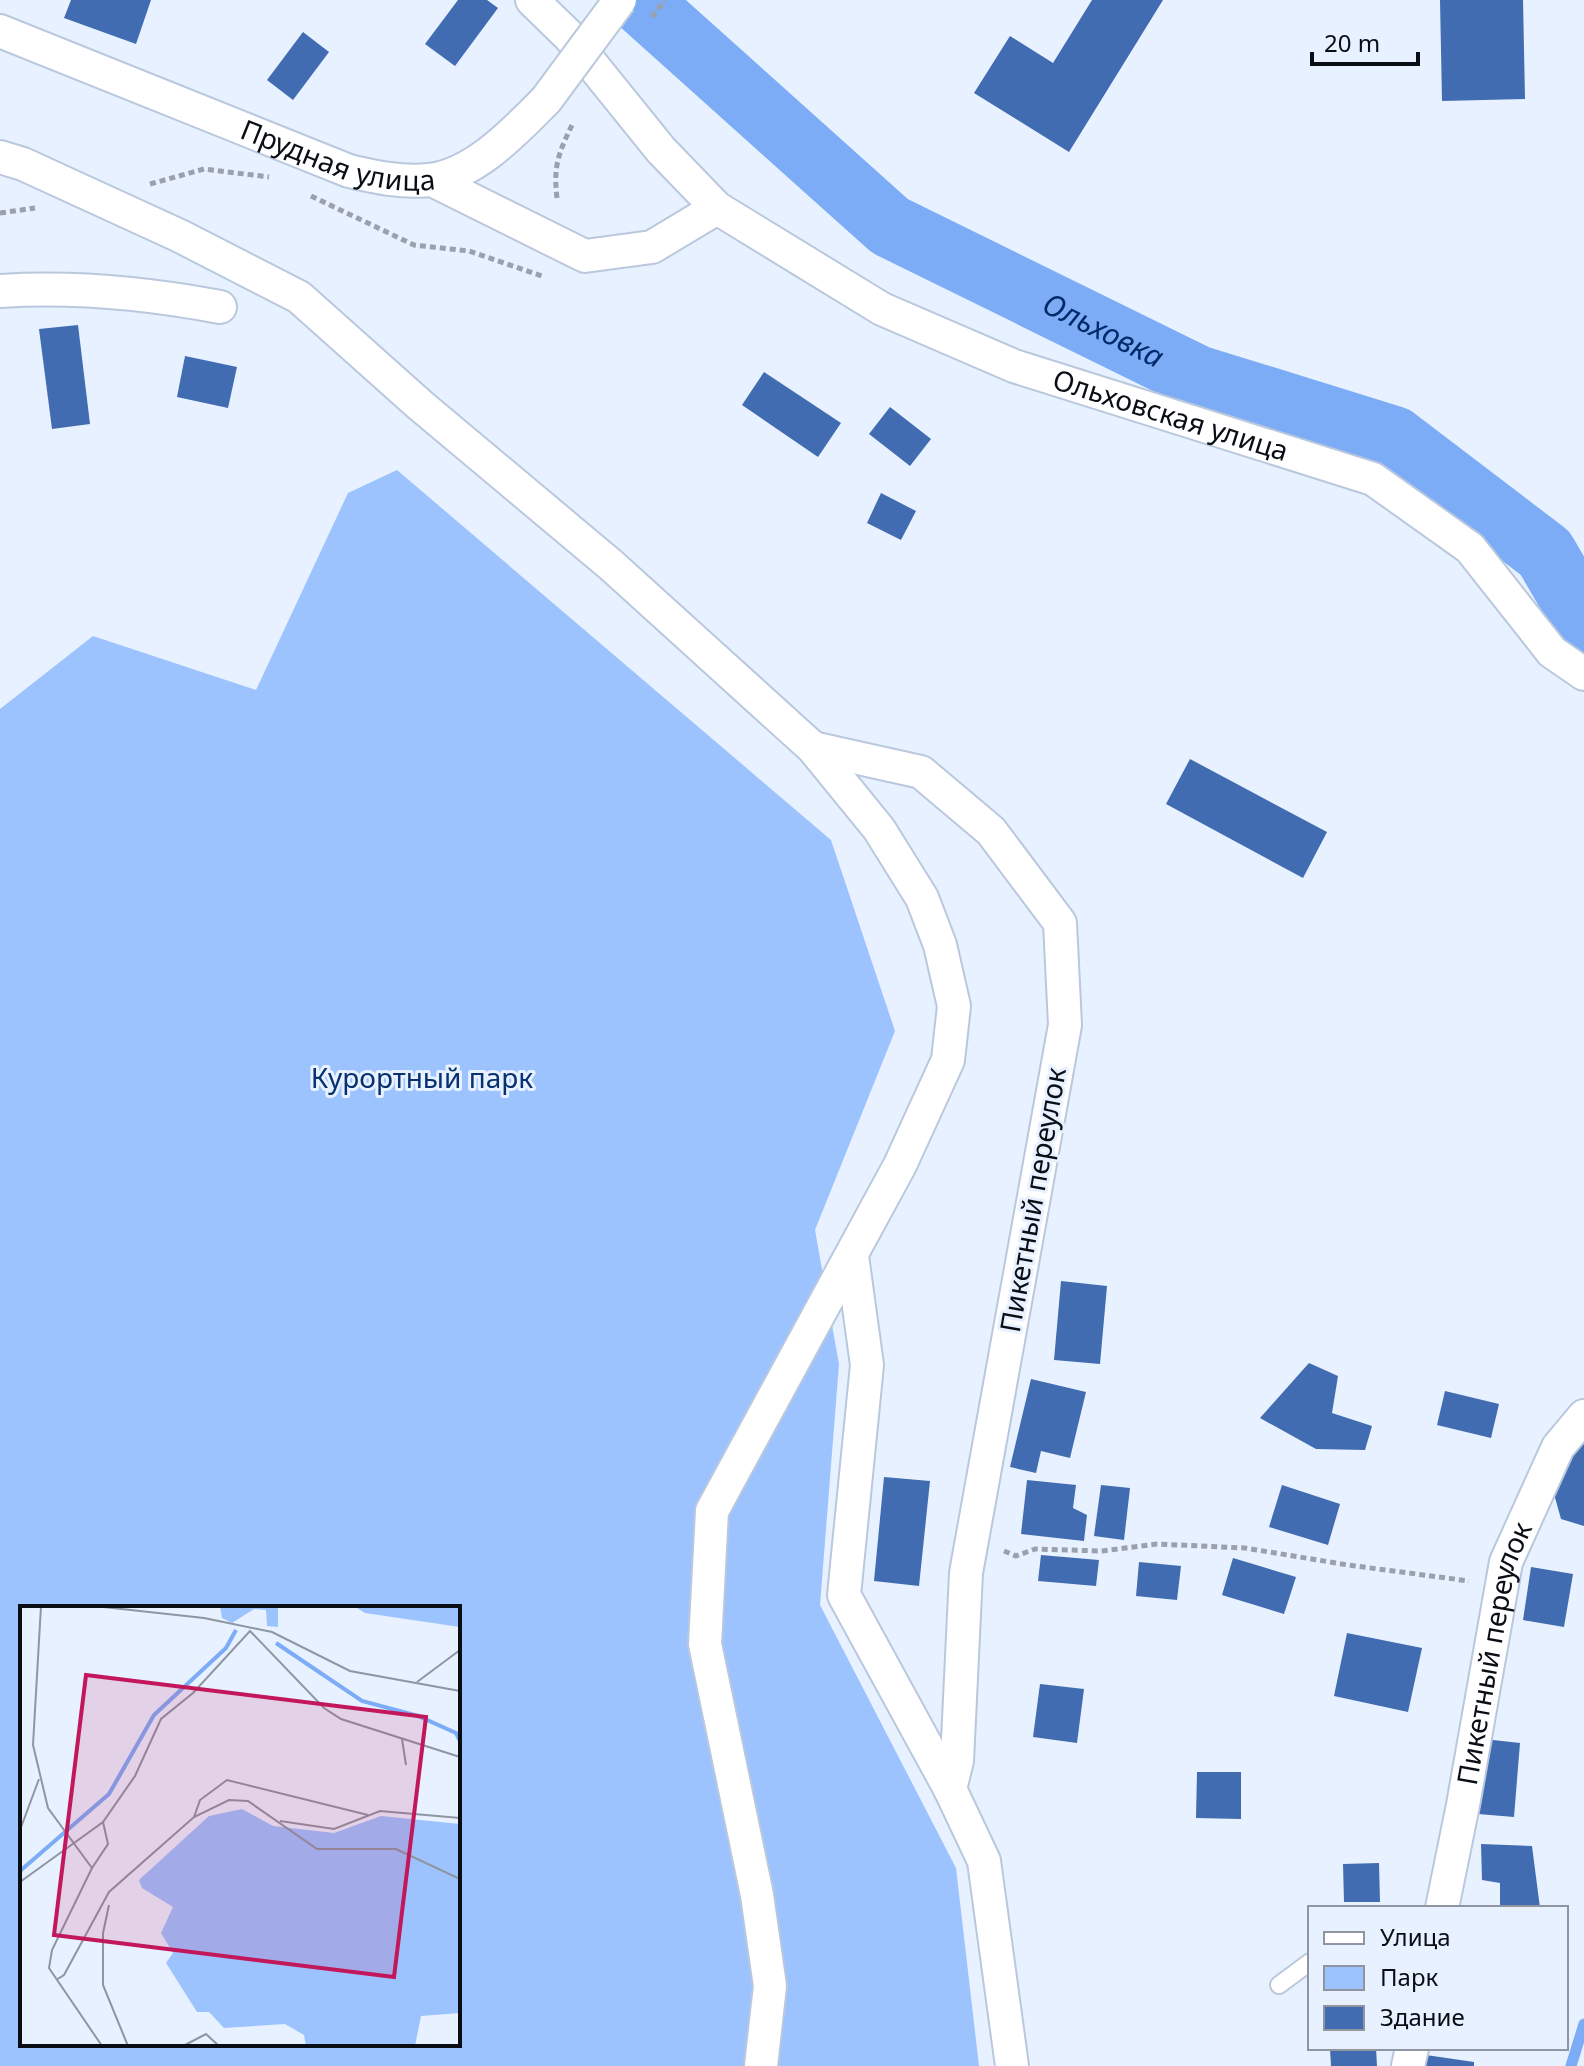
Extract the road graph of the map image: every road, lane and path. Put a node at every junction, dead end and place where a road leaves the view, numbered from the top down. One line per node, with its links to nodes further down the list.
1 (532, 0): 12 (street, Ольховская улица)
2 (620, 0): 7 (street, Прудная улица, bridge)
3 (0, 31): 7 (street, Прудная улица)
4 (575, 121): 9 (path)
5 (0, 157): 10 (street)
6 (274, 178): 10 (path)
7 (432, 180): 12 (street)
8 (302, 191): 14 (path)
9 (557, 198)
10 (99, 199): 18 (street)
11 (42, 207): 13 (path)
12 (717, 208): 17 (street, Ольховская улица)
13 (0, 213)
14 (556, 280)
15 (0, 291): 16 (street)
16 (220, 307)
17 (1584, 674)
18 (813, 748): 19 (street); 23 (street, Пикетный переулок)
19 (852, 1256): 23 (street); 27 (street)
20 (1584, 1416): 22 (street, Пикетный переулок)
21 (1016, 1556): 22 (path)
22 (1501, 1585): 24 (street, Пикетный переулок)
23 (950, 1789): 28 (street)
24 (1442, 1906)
25 (1308, 1963): 26 (lane)
26 (1279, 1985)
27 (761, 2066)
28 (1012, 2066)

